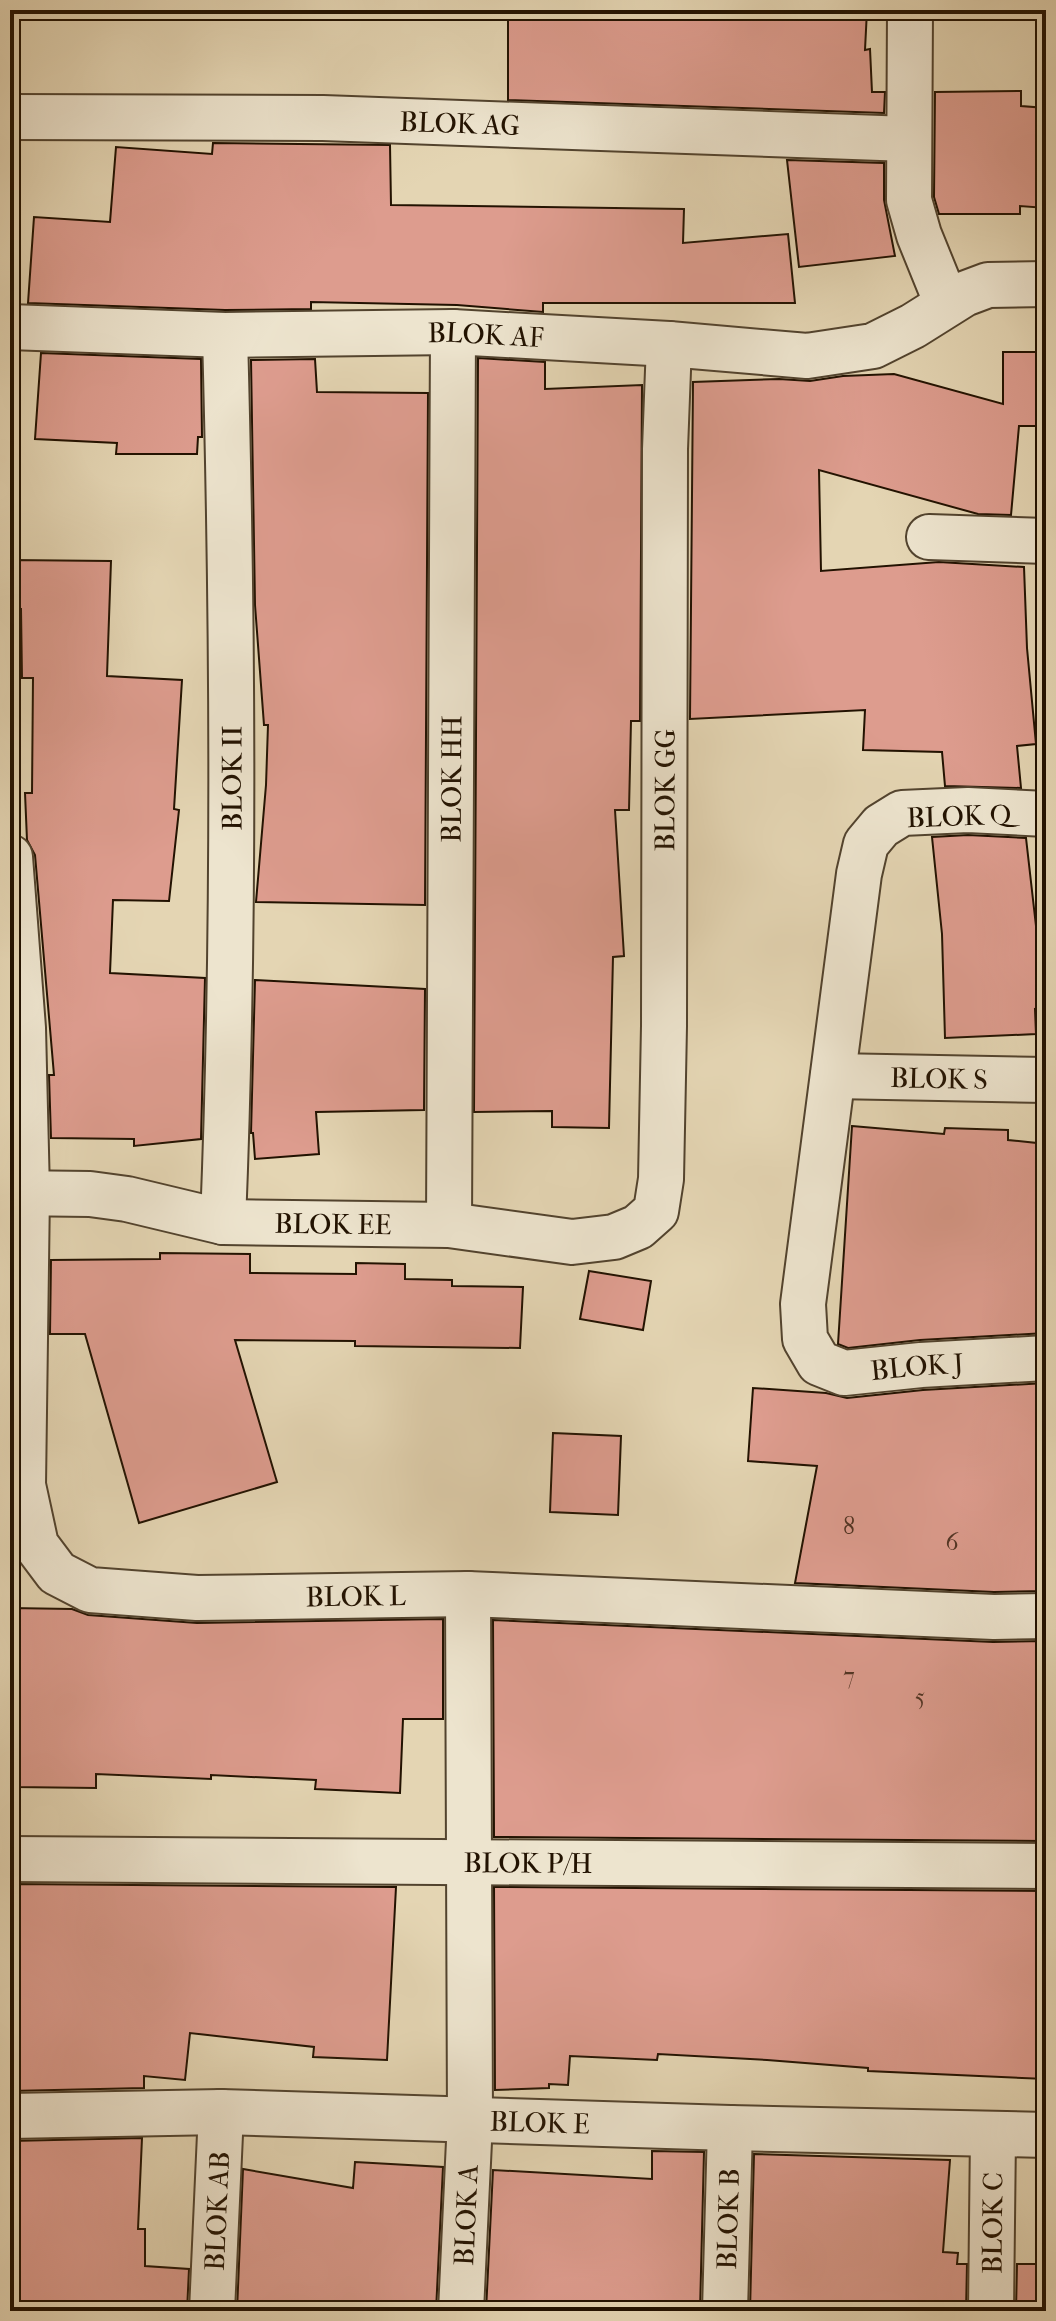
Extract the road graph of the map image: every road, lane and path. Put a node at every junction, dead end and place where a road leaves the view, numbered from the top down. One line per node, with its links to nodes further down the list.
1 (910, 10): 3 (street)
2 (10, 117): 3 (street, BLOK AG)
3 (909, 139): 5 (street)
4 (1046, 284): 5 (street, BLOK AF)
5 (947, 304): 9 (street, BLOK AF)
6 (10, 327): 8 (street, BLOK AF)
7 (453, 332): 8 (street, BLOK AF); 9 (street, BLOK AF); 18 (street, BLOK HH)
8 (225, 335): 17 (street, BLOK II)
9 (669, 344): 19 (street, BLOK GG)
10 (929, 537): 11 (street)
11 (1046, 541)
12 (1046, 814): 14 (street, BLOK Q)
13 (10, 857): 16 (street, BLOK L)
14 (833, 1076): 15 (street, BLOK S); 20 (street, BLOK Q)
15 (1046, 1080)
16 (19, 1193): 17 (street, BLOK EE); 22 (street, BLOK L)
17 (223, 1222): 18 (street, BLOK EE)
18 (449, 1225): 19 (street, BLOK EE)
19 (638, 1227)
20 (805, 1339): 21 (street, BLOK J)
21 (1046, 1358)
22 (468, 1594): 23 (street, BLOK L); 25 (street, BLOK A)
23 (1046, 1616)
24 (10, 1859): 25 (street, BLOK P/H)
25 (468, 1863): 26 (street, BLOK P/H); 29 (street, BLOK A)
26 (1046, 1866)
27 (221, 2112): 28 (street, BLOK E); 29 (street, BLOK E); 33 (street, BLOK AB)
28 (22, 2116)
29 (470, 2120): 30 (street, BLOK E); 34 (street, BLOK A)
30 (730, 2128): 31 (street, BLOK E); 35 (street, BLOK B)
31 (993, 2134): 32 (street, BLOK E); 36 (street, BLOK C)
32 (1046, 2135)
33 (212, 2311)
34 (461, 2311)
35 (725, 2311)
36 (991, 2311)

